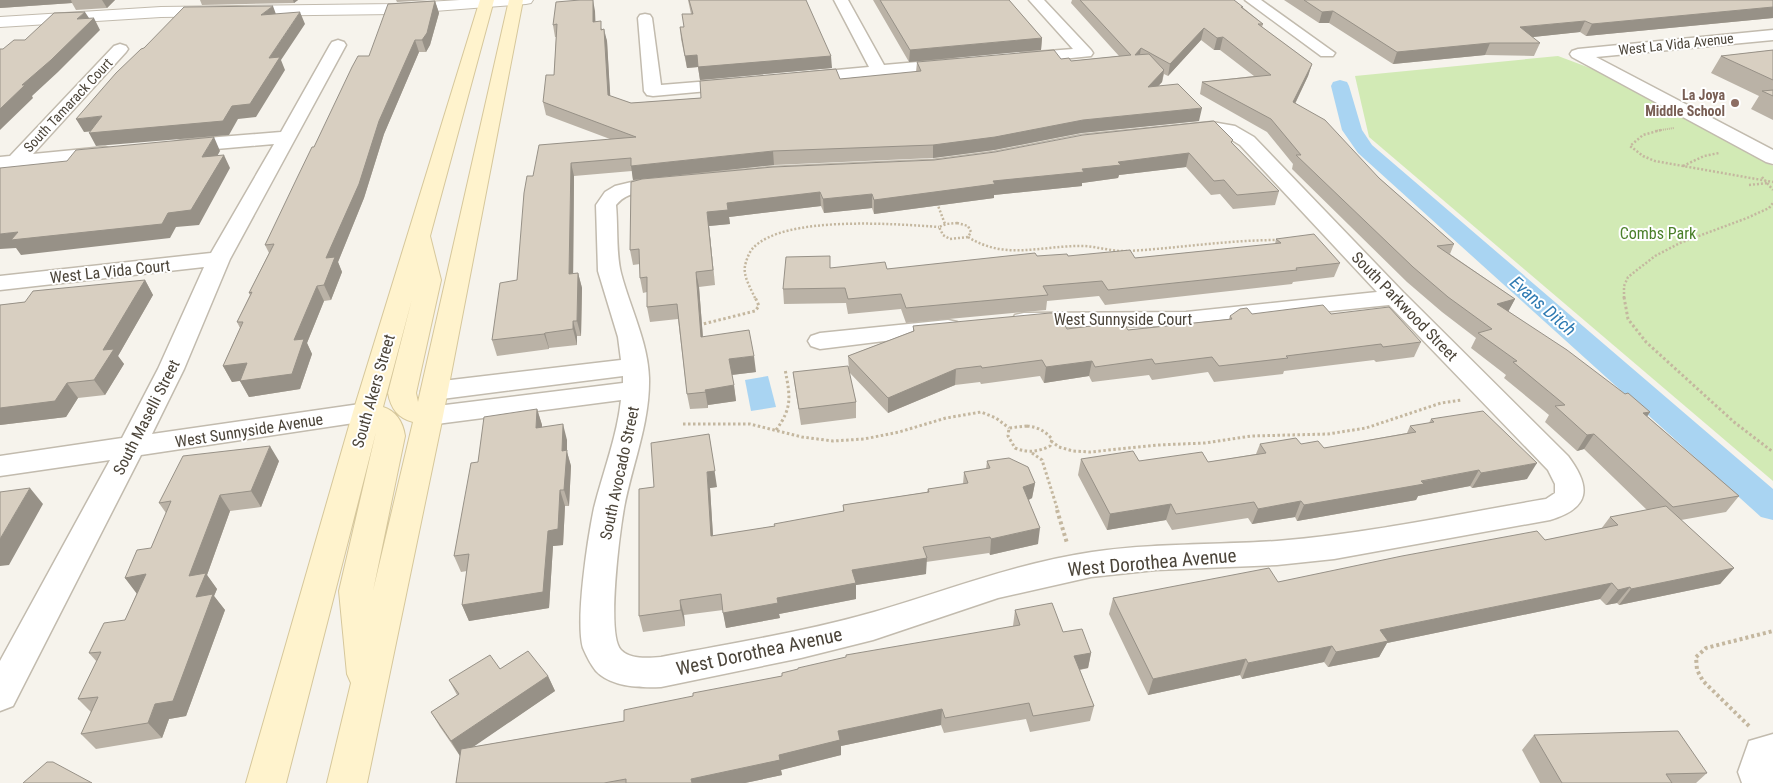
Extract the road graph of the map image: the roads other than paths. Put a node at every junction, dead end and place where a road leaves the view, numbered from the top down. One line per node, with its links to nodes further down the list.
1 (520, 0): 5 (street); 31 (main road)
2 (841, 0): 14 (street)
3 (1036, 0): 12 (street)
4 (1252, 0): 11 (street)
5 (486, 2): 7 (street); 23 (main road, South Akers Street)
6 (646, 18): 16 (street)
7 (0, 22)
8 (1773, 35): 21 (street, West La Vida Avenue)
9 (338, 45): 18 (street, South Maselli Street)
10 (120, 49): 22 (street, South Tamarack Court)
11 (1327, 53)
12 (1006, 60)
13 (967, 63): 14 (street)
14 (879, 71): 15 (street)
15 (791, 79)
16 (752, 82)
17 (1229, 130): 26 (street, South Parkwood Street); 30 (street, South Avocado Street)
18 (285, 137): 19 (street); 24 (street, South Maselli Street)
19 (164, 148)
20 (124, 152): 22 (street)
21 (1773, 158)
22 (8, 162)
23 (418, 235): 31 (main road); 32 (main road, South Akers Street)
24 (219, 259): 25 (street, West La Vida Court); 33 (street, South Maselli Street)
25 (0, 284)
26 (1395, 297): 27 (street, West Sunnyside Court); 35 (street, South Parkwood Street)
27 (1004, 322)
28 (975, 325): 29 (street)
29 (820, 341)
30 (635, 378): 31 (street); 36 (street, South Avocado Street)
31 (431, 404): 38 (main road)
32 (367, 412): 33 (street, West Sunnyside Avenue); 38 (main road); 40 (main road, South Akers Street)
33 (131, 448): 34 (street); 37 (street, South Maselli Street)
34 (0, 466)
35 (1571, 490): 36 (street, West Dorothea Avenue)
36 (615, 665)
37 (0, 695)
38 (367, 696): 41 (main road)
39 (1773, 751): 42 (street)
40 (266, 783)
41 (347, 783)
42 (1761, 783)

